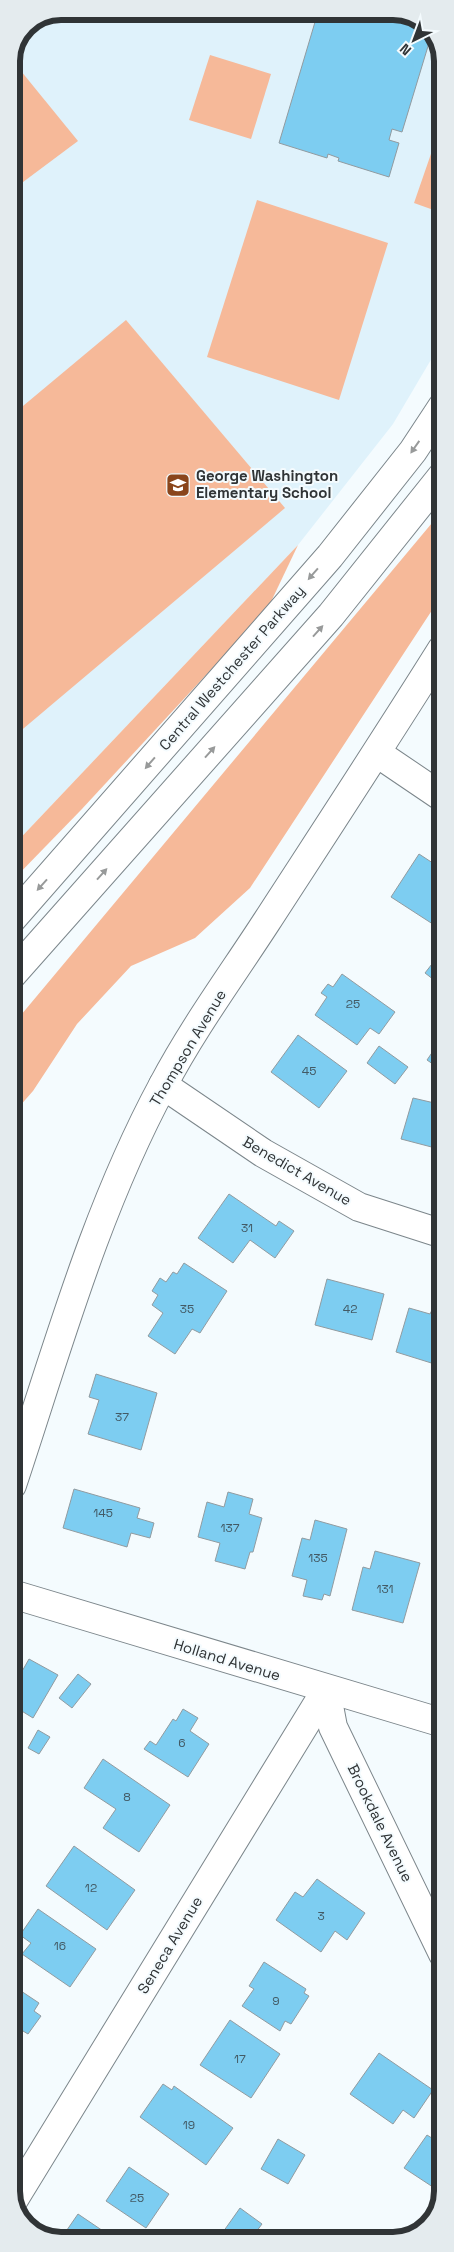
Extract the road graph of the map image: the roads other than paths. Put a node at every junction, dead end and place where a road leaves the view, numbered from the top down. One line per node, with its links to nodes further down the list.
1 (434, 419): 6 (street, Central Westchester Parkway, one-way to 6)
2 (434, 486): 7 (street, one-way to 2)
3 (434, 662): 4 (street, Thompson Avenue)
4 (377, 753): 5 (street); 8 (street, Thompson Avenue)
5 (434, 792)
6 (20, 911)
7 (20, 967)
8 (163, 1084): 9 (street, Benedict Avenue); 10 (street, Thompson Avenue)
9 (434, 1231)
10 (20, 1460)
11 (20, 1596): 12 (street, Holland Avenue)
12 (326, 1690): 13 (street, Holland Avenue); 14 (street, Brookdale Avenue); 15 (street, Seneca Avenue)
13 (434, 1720)
14 (434, 1935)
15 (20, 2191)

